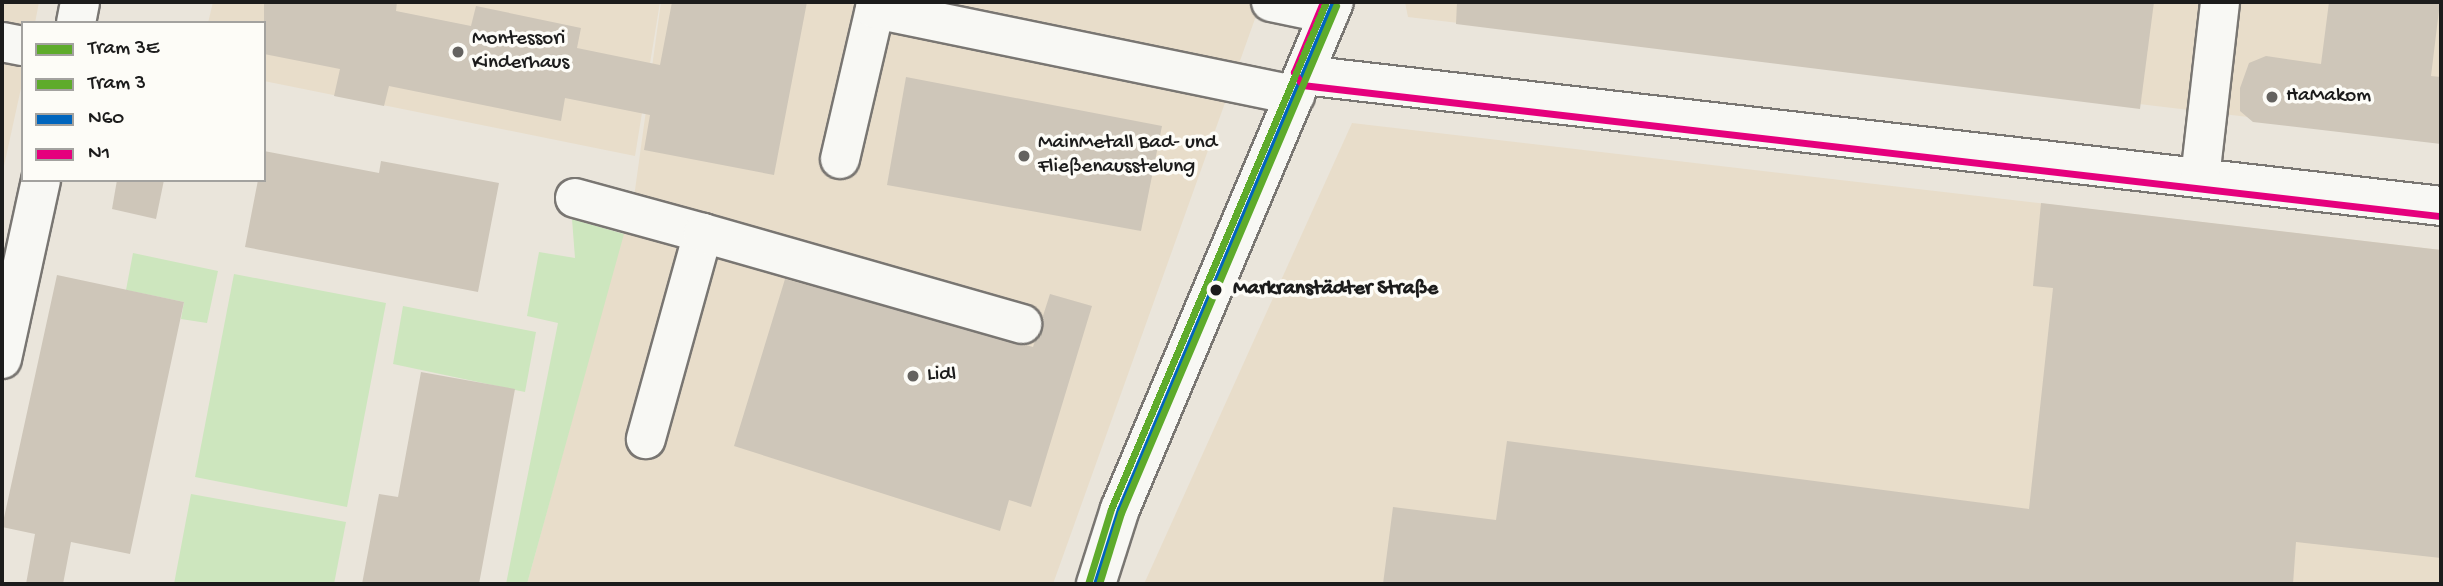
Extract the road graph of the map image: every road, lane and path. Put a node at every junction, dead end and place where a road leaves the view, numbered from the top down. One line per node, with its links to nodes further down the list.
1 (80, 2): 5 (street)
2 (1270, 2): 4 (street)
3 (2220, 2): 10 (street)
4 (1331, 8): 8 (street)
5 (76, 21)
6 (2, 42): 7 (street)
7 (21, 47)
8 (1299, 85): 9 (street); 10 (street); 19 (street)
9 (841, 159)
10 (2200, 178): 13 (street)
11 (40, 182): 15 (street)
12 (575, 198): 14 (street)
13 (2441, 206)
14 (703, 233): 16 (street); 18 (street)
15 (13, 251): 17 (street)
16 (1022, 324)
17 (2, 359)
18 (646, 439)
19 (1096, 584)

